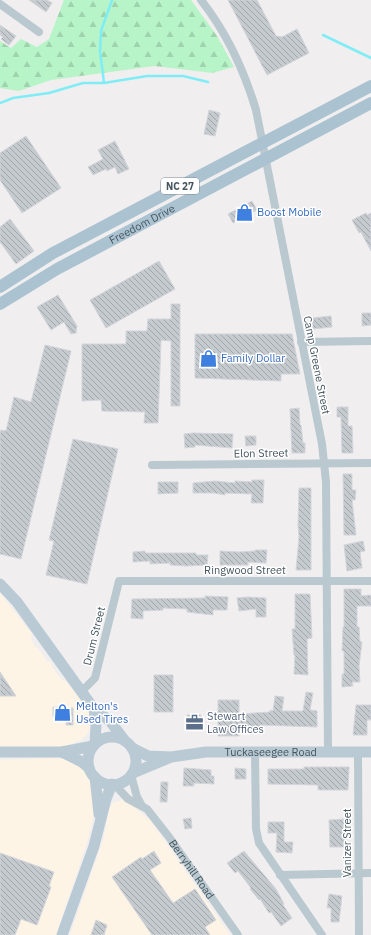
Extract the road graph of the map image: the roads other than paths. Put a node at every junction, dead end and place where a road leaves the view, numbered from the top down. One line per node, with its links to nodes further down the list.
1 (201, 0): 6 (street, Camp Greene Street)
2 (0, 4): 3 (street)
3 (39, 32)
4 (371, 86): 6 (main road, Freedom Drive / NC 27)
5 (371, 103): 7 (main road, Freedom Drive / NC 27)
6 (262, 143): 7 (street, Camp Greene Street); 8 (main road, Freedom Drive / NC 27)
7 (265, 159): 9 (main road, Freedom Drive / NC 27); 11 (street, Camp Greene Street)
8 (0, 287)
9 (0, 304)
10 (371, 341): 11 (street)
11 (301, 342): 13 (street, Camp Greene Street)
12 (371, 463): 13 (street, Elon Street)
13 (324, 464): 14 (street, Elon Street); 16 (street, Camp Greene Street)
14 (152, 465)
15 (119, 581): 16 (street, Ringwood Street); 19 (street, Drum Street)
16 (327, 581): 17 (street, Ringwood Street); 26 (street, Camp Greene Street)
17 (371, 581)
18 (0, 584): 19 (main road)
19 (82, 690): 20 (main road)
20 (94, 708): 21 (main road); 22 (main road)
21 (128, 744): 22 (main road); 29 (main road, Tuckaseegee Road); 31 (main road)
22 (94, 745): 24 (main road); 30 (main road)
23 (0, 752): 24 (main road)
24 (62, 752): 30 (main road)
25 (255, 752): 26 (main road, Tuckaseegee Road); 29 (main road, Tuckaseegee Road); 37 (street)
26 (328, 752): 27 (main road, Tuckaseegee Road)
27 (358, 752): 28 (main road, Tuckaseegee Road); 35 (street, Vanizer Street)
28 (371, 752)
29 (172, 757): 31 (main road, Tuckaseegee Road)
30 (92, 772): 32 (main road); 34 (main road)
31 (132, 774): 32 (main road); 33 (street, Berryhill Road)
32 (113, 784): 33 (street, Berryhill Road); 34 (main road)
33 (143, 806): 39 (street, Berryhill Road)
34 (99, 825): 38 (main road)
35 (358, 873): 36 (street); 37 (street); 41 (street, Vanizer Street)
36 (371, 873)
37 (280, 874): 40 (street)
38 (62, 935)
39 (238, 935)
40 (322, 935)
41 (359, 935)

